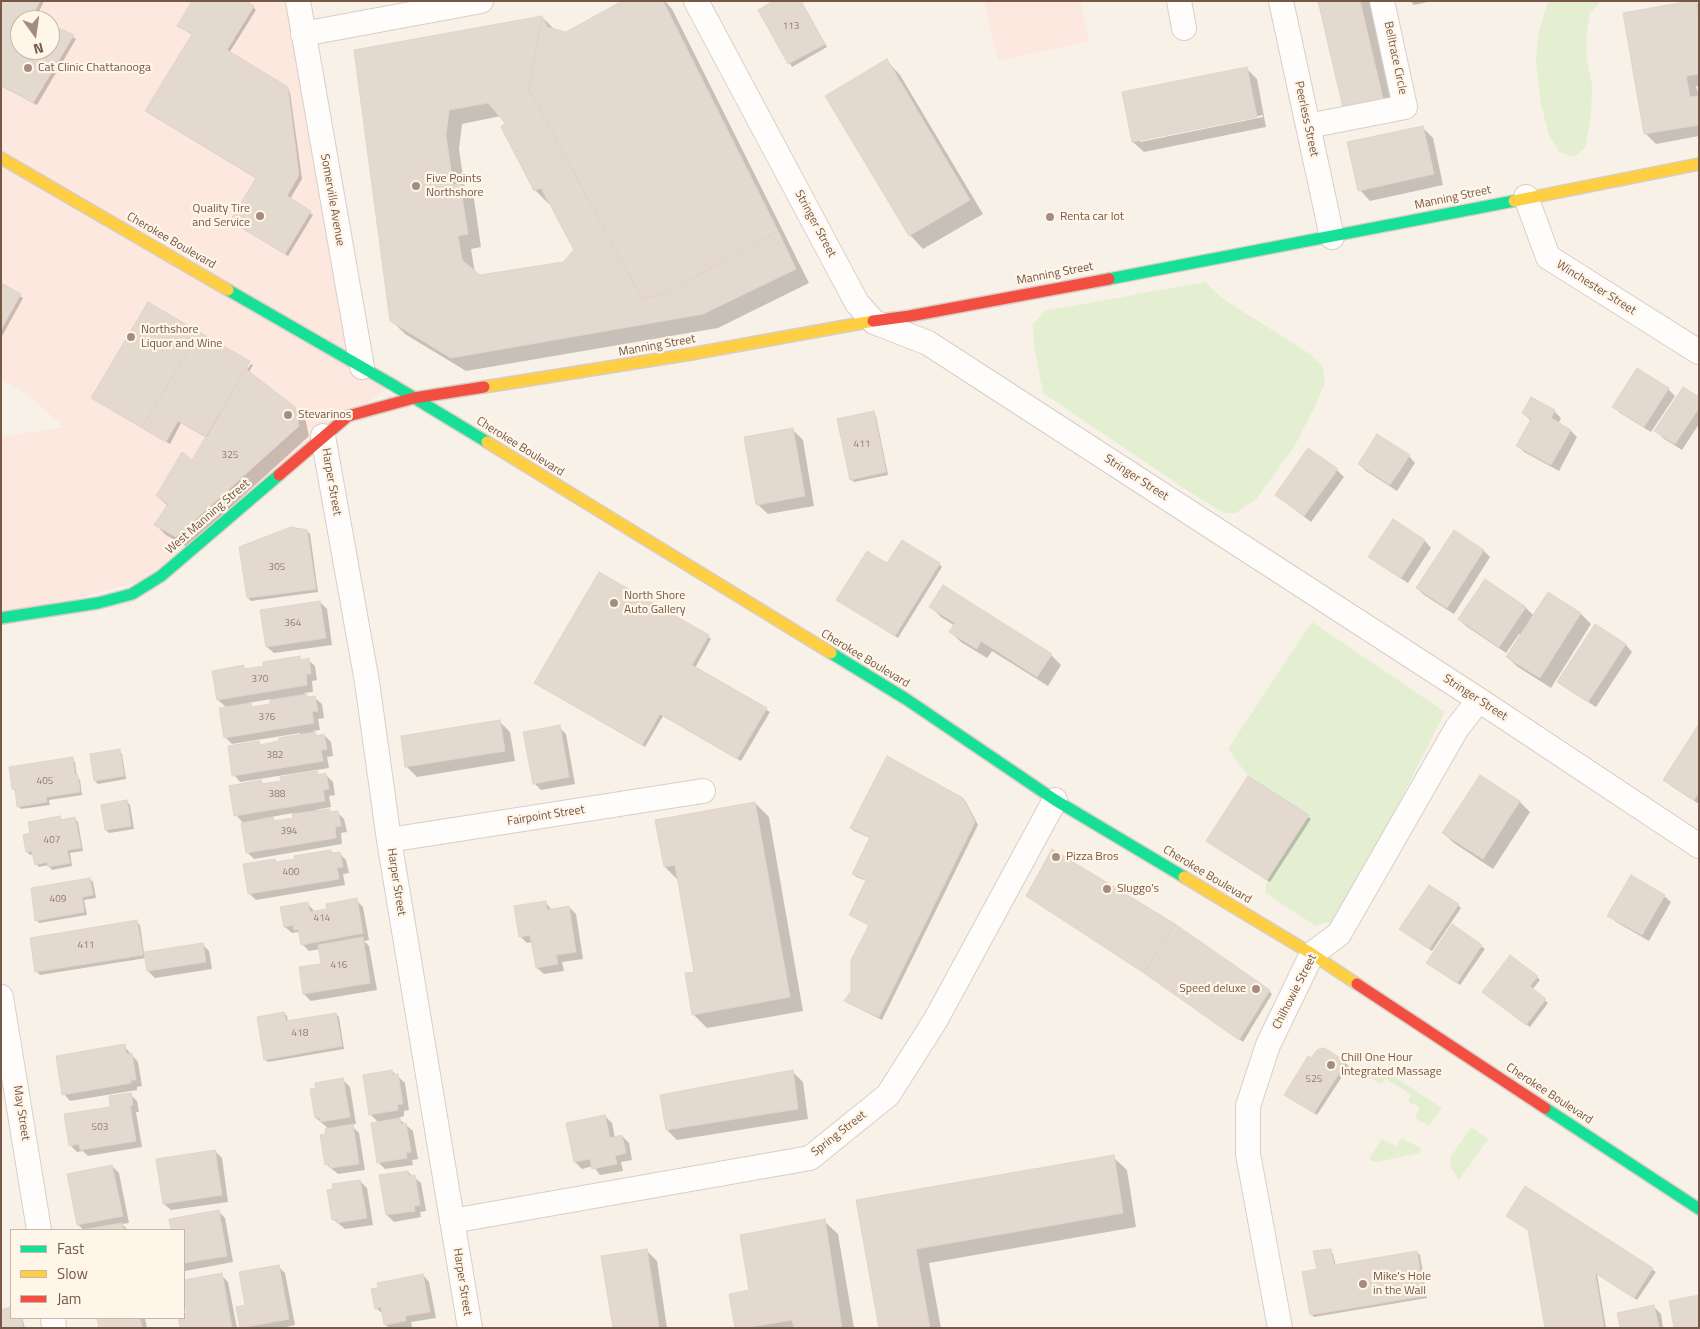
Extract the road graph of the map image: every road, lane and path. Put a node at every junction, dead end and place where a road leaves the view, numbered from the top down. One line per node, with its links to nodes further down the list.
1 (298, 1): 8 (street, Somerville Avenue)
2 (481, 1): 8 (street)
3 (696, 1): 14 (street, Stringer Street)
4 (1179, 1): 7 (street)
5 (1281, 1): 9 (street, Peerless Street)
6 (1382, 1): 9 (street, Belltrace Circle)
7 (1184, 28)
8 (303, 34): 16 (street, Somerville Avenue)
9 (1308, 126): 13 (street, Peerless Street)
10 (1, 158): 16 (main road, Cherokee Boulevard)
11 (1699, 164): 12 (main road, Manning Street)
12 (1526, 197): 13 (main road, Manning Street); 15 (street, Winchester Street)
13 (1332, 237): 14 (main road, Manning Street)
14 (874, 322): 17 (main road, Manning Street); 20 (street, Stringer Street)
15 (1699, 352)
16 (362, 367): 17 (main road, Cherokee Boulevard)
17 (414, 398): 18 (main road, West Manning Street); 22 (main road, Cherokee Boulevard)
18 (323, 436): 19 (main road, West Manning Street); 23 (street, Harper Street)
19 (1, 618)
20 (1478, 700): 24 (street, Stringer Street); 25 (street, Chilhowie Street)
21 (704, 791): 23 (street, Fairpoint Street)
22 (1055, 800): 25 (main road, Cherokee Boulevard); 29 (street, Spring Street)
23 (389, 840): 29 (street, Harper Street)
24 (1699, 846)
25 (1312, 954): 28 (main road, Cherokee Boulevard); 32 (street, Chilhowie Street)
26 (1, 997): 27 (street, May Street)
27 (6, 1048): 30 (street, May Street)
28 (1699, 1208)
29 (452, 1221): 31 (street, Harper Street)
30 (39, 1229)
31 (468, 1327)
32 (1280, 1328)

